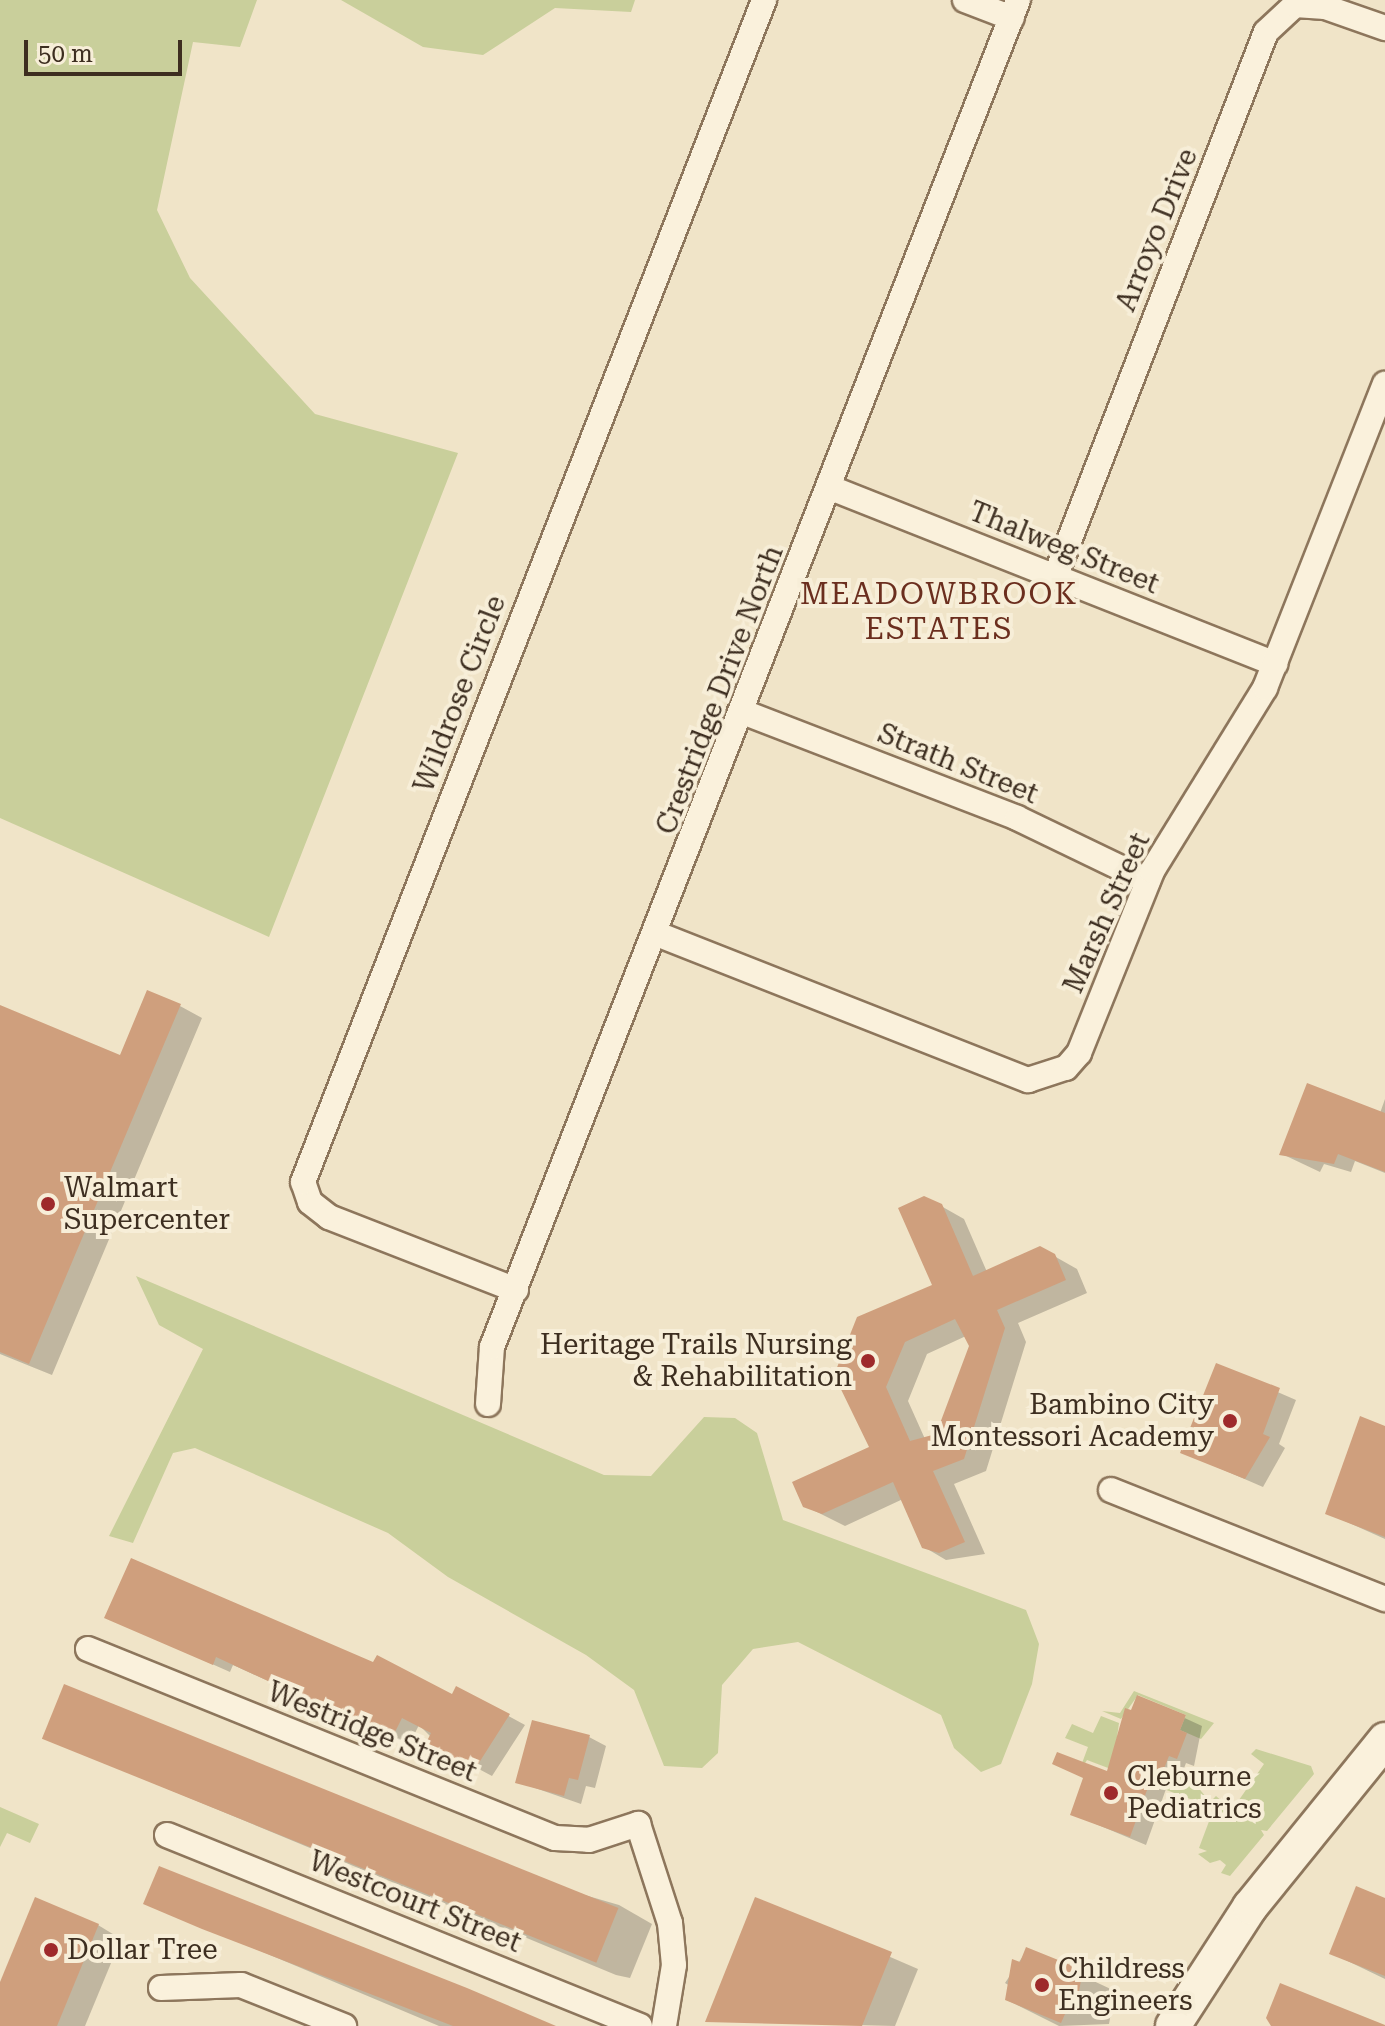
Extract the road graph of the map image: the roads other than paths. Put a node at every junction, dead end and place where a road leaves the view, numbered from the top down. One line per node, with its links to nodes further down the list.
1 (764, 0): 12 (street, Wildrose Circle)
2 (965, 0): 3 (street)
3 (1015, 9): 6 (street, Crestridge Drive North)
4 (1385, 28): 7 (street, Arroyo Drive)
5 (1385, 384): 8 (street, Marsh Street)
6 (831, 488): 7 (street, Thalweg Street); 9 (street, Crestridge Drive North)
7 (1055, 577): 8 (street, Thalweg Street)
8 (1275, 664): 10 (street, Marsh Street)
9 (743, 712): 10 (street, Strath Street); 11 (street, Crestridge Drive North)
10 (1148, 881): 11 (street, Marsh Street)
11 (657, 934): 12 (street, Crestridge Drive North)
12 (516, 1290): 13 (street, Crestridge Drive North)
13 (488, 1404)
14 (1111, 1490): 15 (street)
15 (1385, 1599)
16 (88, 1649): 22 (street, Westridge Street)
17 (1385, 1740): 23 (street)
18 (167, 1835): 21 (street, Westcourt Street)
19 (161, 1988): 20 (street)
20 (344, 2026)
21 (640, 2026)
22 (664, 2026)
23 (1173, 2026)

